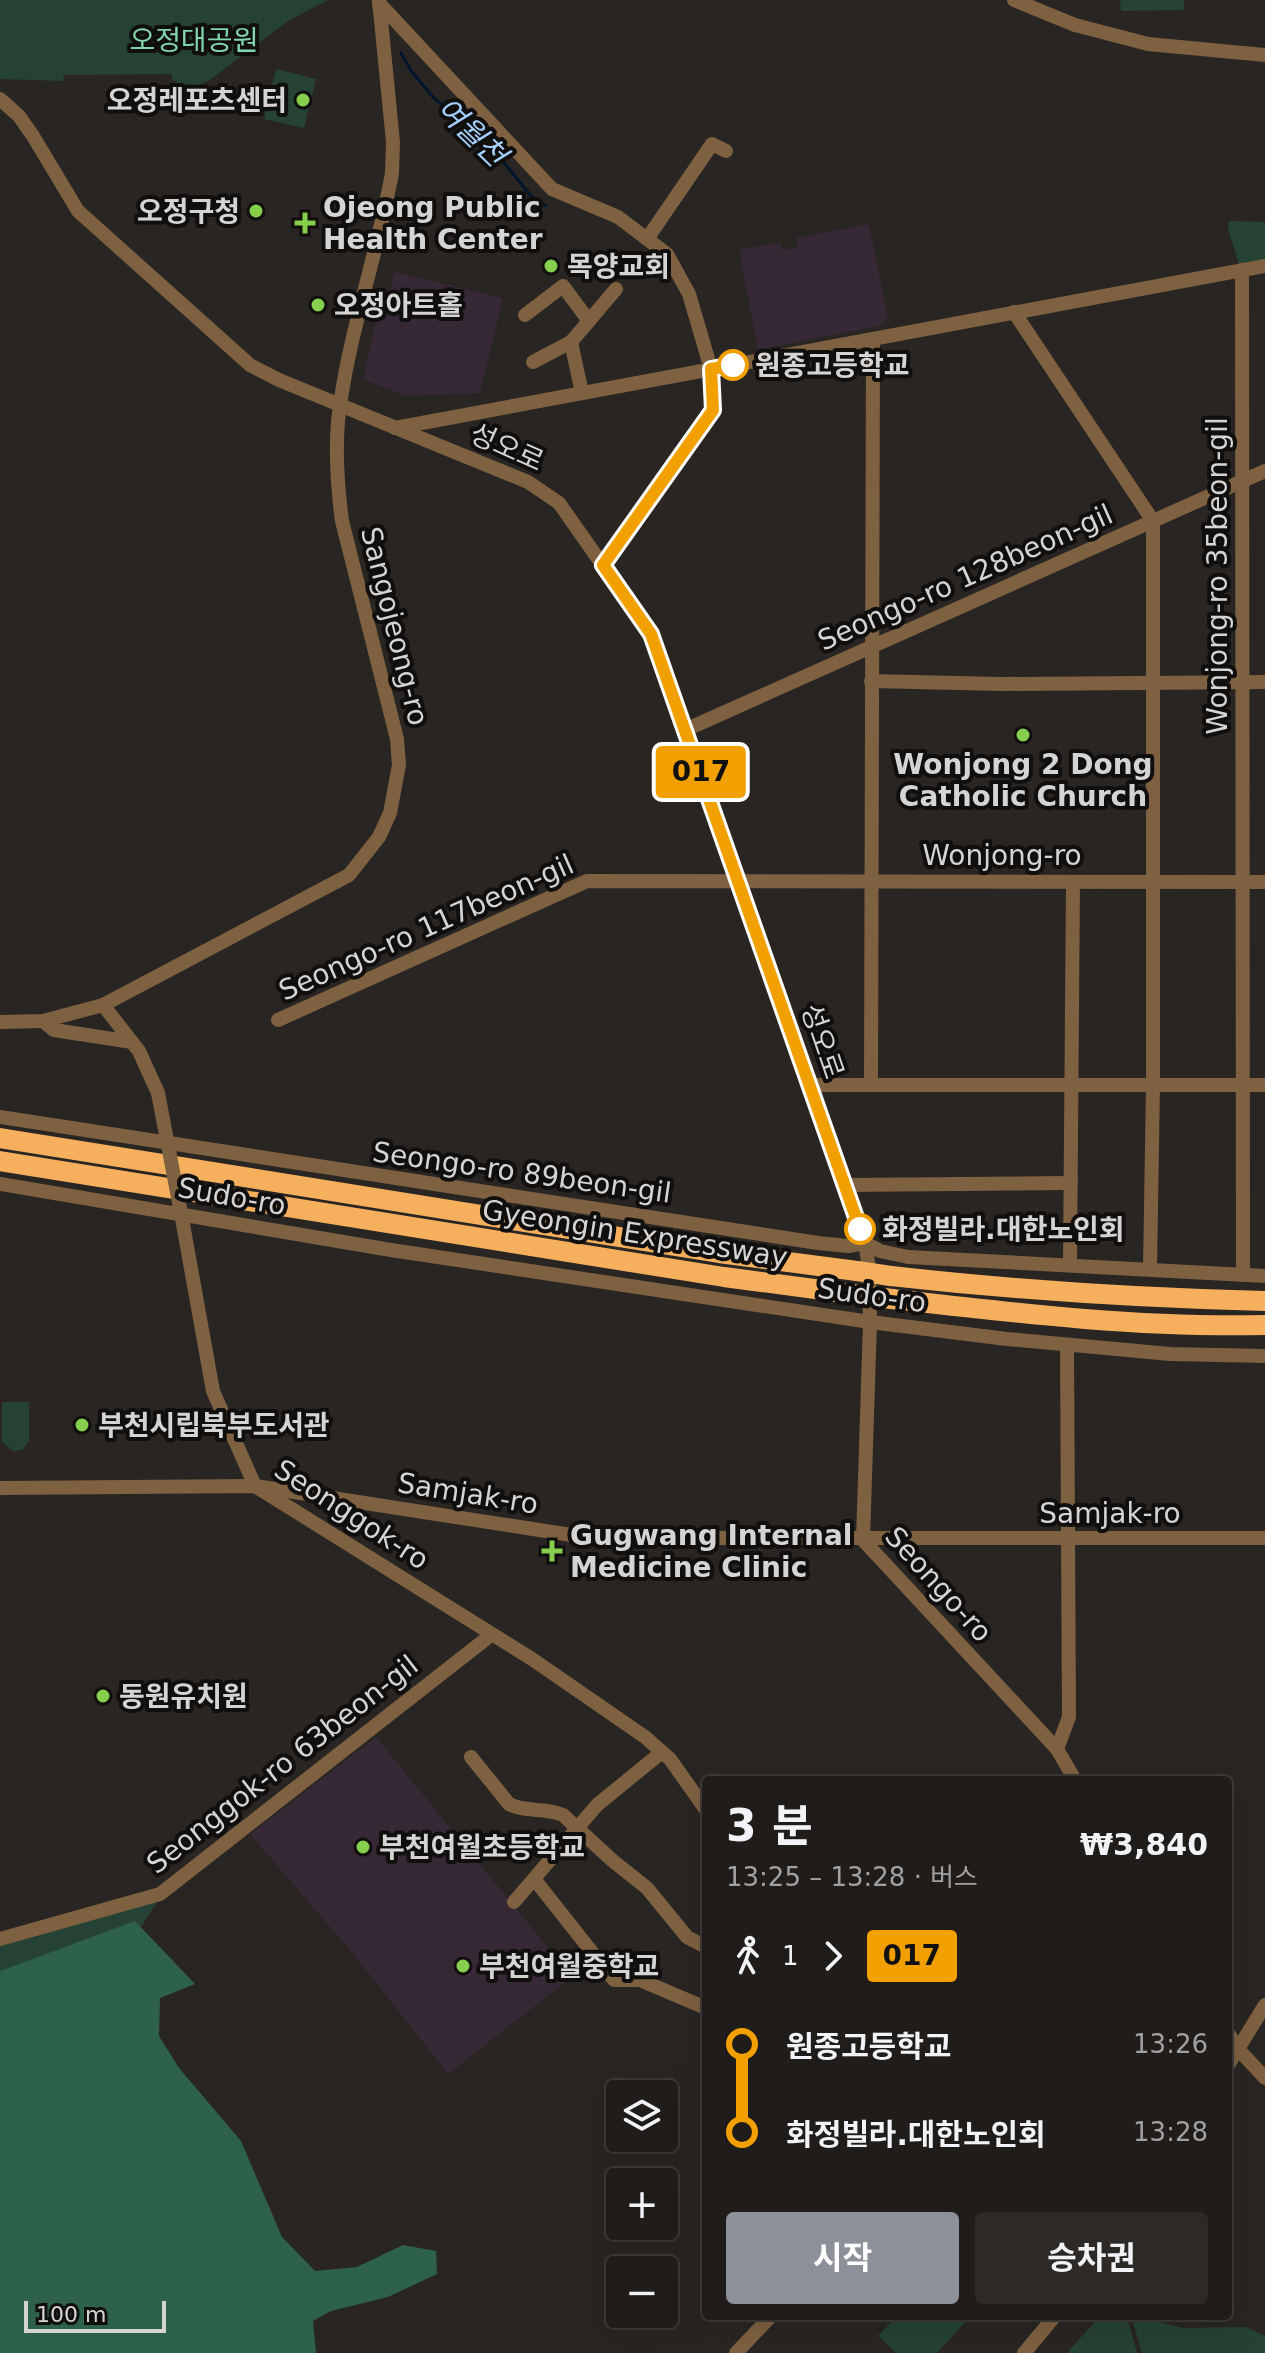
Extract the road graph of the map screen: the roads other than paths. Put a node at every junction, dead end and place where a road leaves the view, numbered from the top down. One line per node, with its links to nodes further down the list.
1 (1014, 0): 3 (street)
2 (379, 1): 6 (street); 18 (street, Sangojeong-ro)
3 (1265, 55)
4 (0, 99): 18 (street, 성오로)
5 (726, 151): 6 (street)
6 (647, 239): 16 (street)
7 (1265, 266): 8 (street)
8 (1242, 270): 10 (street); 21 (street, Wonjong-ro 35beon-gil)
9 (616, 289): 12 (street)
10 (1014, 312): 13 (street); 22 (street)
11 (525, 315): 12 (street)
12 (589, 321): 14 (street)
13 (873, 339): 16 (street); 24 (street)
14 (571, 342): 15 (street); 17 (street)
15 (533, 362)
16 (711, 369): 17 (street); 23 (street)
17 (582, 393): 19 (street)
18 (340, 405): 19 (street, 성오로); 36 (street, Sangojeong-ro)
19 (395, 428): 23 (street, 성오로)
20 (1265, 471): 21 (street, Seongo-ro 128beon-gil)
21 (1243, 480): 22 (street, Seongo-ro 128beon-gil); 28 (street, Wonjong-ro 35beon-gil)
22 (1153, 521): 24 (street, Seongo-ro 128beon-gil); 27 (street)
23 (603, 565): 29 (street, 성오로)
24 (873, 647): 25 (street); 29 (street, Seongo-ro 128beon-gil)
25 (871, 681): 27 (street); 31 (street)
26 (1265, 682): 28 (street)
27 (1153, 683): 28 (street); 33 (street)
28 (1244, 683): 34 (street, Wonjong-ro 35beon-gil)
29 (685, 730): 30 (street, 성오로)
30 (740, 881): 31 (street, Wonjong-ro); 37 (street, Seongo-ro 117beon-gil); 41 (street, 성오로)
31 (871, 881): 32 (street, Wonjong-ro); 42 (street)
32 (1073, 882): 33 (street, Wonjong-ro); 43 (street)
33 (1153, 882): 34 (street, Wonjong-ro); 44 (street)
34 (1244, 882): 35 (street, Wonjong-ro); 45 (street, Wonjong-ro 35beon-gil)
35 (1265, 882)
36 (103, 1005): 38 (street, Sangojeong-ro); 40 (street, Seonggok-ro)
37 (278, 1020)
38 (43, 1021): 39 (street, Sangojeong-ro); 40 (street)
39 (0, 1022)
40 (132, 1042): 53 (street, Seonggok-ro, bridge)
41 (811, 1085): 42 (street); 52 (street, 성오로)
42 (871, 1085): 43 (street)
43 (1072, 1085): 44 (street); 50 (street)
44 (1153, 1085): 45 (street); 56 (street)
45 (1243, 1085): 46 (street); 57 (street, Wonjong-ro 35beon-gil)
46 (1265, 1085)
47 (0, 1117): 54 (street, Seongo-ro 89beon-gil)
48 (0, 1138): 59 (highway, Gyeongin Expressway, bridge)
49 (0, 1161): 61 (highway, Gyeongin Expressway, bridge)
50 (1071, 1183): 52 (street); 55 (street)
51 (0, 1184): 53 (street, Sudo-ro)
52 (845, 1185): 54 (street, 성오로)
53 (181, 1213): 60 (street, Sudo-ro); 64 (street, Seonggok-ro)
54 (865, 1243): 55 (street, Seongo-ro 89beon-gil); 60 (street, Seongo-ro)
55 (1070, 1264): 56 (street, Seongo-ro 89beon-gil)
56 (1150, 1269): 57 (street, Seongo-ro 89beon-gil)
57 (1243, 1275): 58 (street, Seongo-ro 89beon-gil)
58 (1265, 1276)
59 (1265, 1301)
60 (870, 1322): 62 (street, Sudo-ro); 68 (street, Seongo-ro)
61 (1265, 1325)
62 (1067, 1345): 63 (street, Sudo-ro); 67 (street)
63 (1265, 1356)
64 (255, 1486): 65 (street, Samjak-ro); 68 (street, Samjak-ro); 69 (street, Seonggok-ro)
65 (0, 1488)
66 (1265, 1538): 67 (street, Samjak-ro)
67 (1068, 1539): 68 (street, Samjak-ro); 70 (street)
68 (863, 1540): 70 (street, Seongo-ro)
69 (491, 1635): 71 (street, Seonggok-ro); 78 (street, Seonggok-ro 63beon-gil)
70 (1057, 1749): 73 (street, Seongo-ro)
71 (662, 1752): 74 (street, Seonggok-ro); 75 (street)
72 (471, 1757): 75 (street)
73 (1073, 1776)
74 (702, 1804)
75 (576, 1829): 76 (street); 79 (street)
76 (535, 1880): 77 (street); 81 (street)
77 (514, 1902)
78 (0, 1939)
79 (702, 1945)
80 (1265, 2005): 83 (street)
81 (702, 2006)
82 (1232, 2039): 83 (street)
83 (1238, 2049): 84 (street); 85 (street)
84 (1232, 2059)
85 (1265, 2078)
86 (767, 2320): 88 (street)
87 (1052, 2320): 89 (street)
88 (736, 2353)
89 (1024, 2353)

